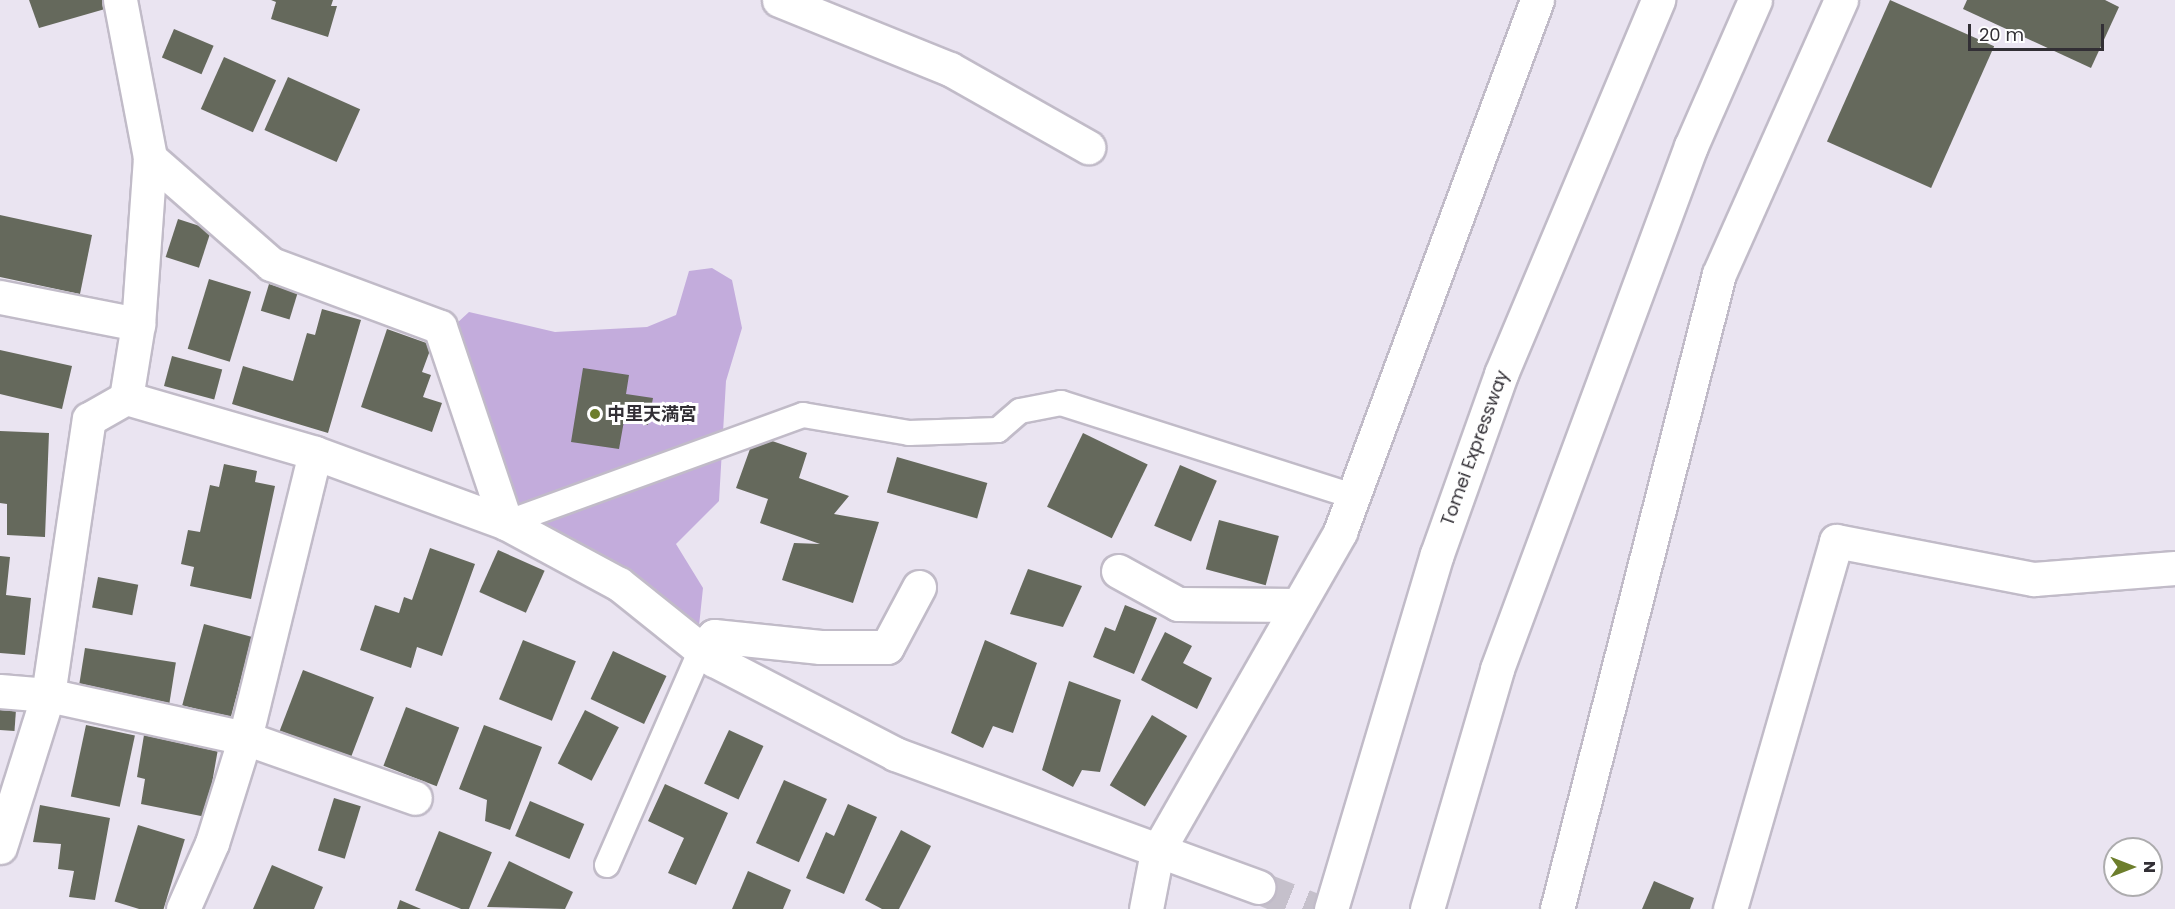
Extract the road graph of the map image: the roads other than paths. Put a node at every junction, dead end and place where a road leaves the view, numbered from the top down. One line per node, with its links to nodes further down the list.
1 (120, 0): 8 (main road)
2 (778, 0): 7 (main road)
3 (1537, 0): 13 (main road)
4 (1658, 0): 30 (main road, Tomei Expressway)
5 (1755, 0): 31 (main road)
6 (1841, 0): 32 (main road)
7 (1088, 147)
8 (150, 158): 10 (main road); 14 (main road)
9 (0, 297): 10 (main road)
10 (138, 324): 11 (main road)
11 (126, 398): 12 (main road); 21 (main road)
12 (315, 453): 14 (main road); 22 (main road)
13 (1353, 496): 14 (lane); 18 (main road)
14 (506, 523): 19 (main road)
15 (2175, 568): 33 (main road)
16 (1118, 571): 18 (main road)
17 (920, 586): 19 (main road)
18 (1298, 605): 25 (main road)
19 (701, 650): 25 (main road); 26 (lane)
20 (0, 691): 21 (main road)
21 (48, 695): 22 (main road); 24 (main road)
22 (246, 738): 23 (main road); 28 (main road)
23 (415, 798)
24 (0, 847)
25 (1157, 852): 27 (main road); 29 (main road)
26 (607, 864)
27 (1258, 887)
28 (183, 909)
29 (1146, 909)
30 (1331, 909)
31 (1427, 909)
32 (1557, 909)
33 (1730, 909)

